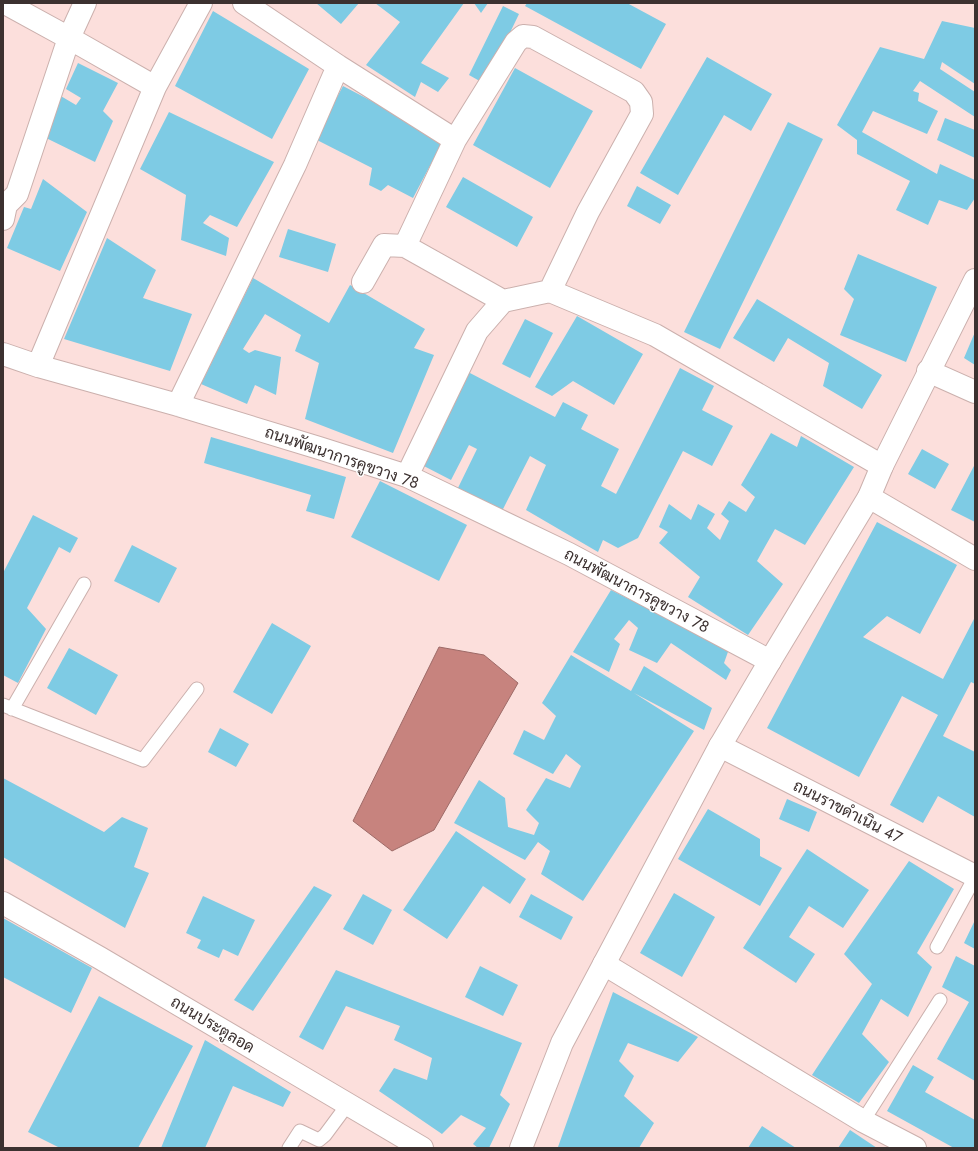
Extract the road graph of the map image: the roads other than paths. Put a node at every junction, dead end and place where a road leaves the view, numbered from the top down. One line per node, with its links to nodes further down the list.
1 (5, 3): 5 (street)
2 (85, 3): 5 (street)
3 (201, 3): 7 (street)
4 (244, 3): 6 (street)
5 (69, 38): 7 (street); 9 (street)
6 (338, 66): 8 (street); 19 (street)
7 (155, 87): 16 (street)
8 (455, 140): 10 (street); 13 (street)
9 (4, 209)
10 (405, 246): 12 (street); 14 (street)
11 (975, 280): 17 (street)
12 (363, 282)
13 (550, 291): 14 (street); 20 (street)
14 (503, 301): 21 (street)
15 (3, 354): 16 (street, ถนนพัฒนาการคูขวาง 78)
16 (38, 366): 19 (street, ถนนพัฒนาการคูขวาง 78)
17 (928, 371): 18 (street); 20 (street)
18 (975, 392)
19 (178, 405): 21 (street, ถนนพัฒนาการคูขวาง 78)
20 (882, 466): 22 (street)
21 (407, 476): 25 (street, ถนนพัฒนาการคูขวาง 78)
22 (869, 497): 23 (street); 25 (street)
23 (975, 559)
24 (84, 584): 27 (lane)
25 (770, 661): 28 (street)
26 (197, 689): 27 (lane)
27 (8, 707)
28 (720, 746): 29 (street, ถนนราขดำเนิน 47); 32 (street)
29 (975, 877): 31 (lane)
30 (3, 903): 34 (street, ถนนประตูลอด)
31 (937, 947)
32 (604, 964): 35 (street); 38 (street)
33 (940, 1000): 35 (lane)
34 (348, 1104): 36 (lane); 37 (street, ถนนประตูลอด)
35 (863, 1121): 39 (street)
36 (290, 1148)
37 (422, 1148)
38 (521, 1148)
39 (915, 1148)

